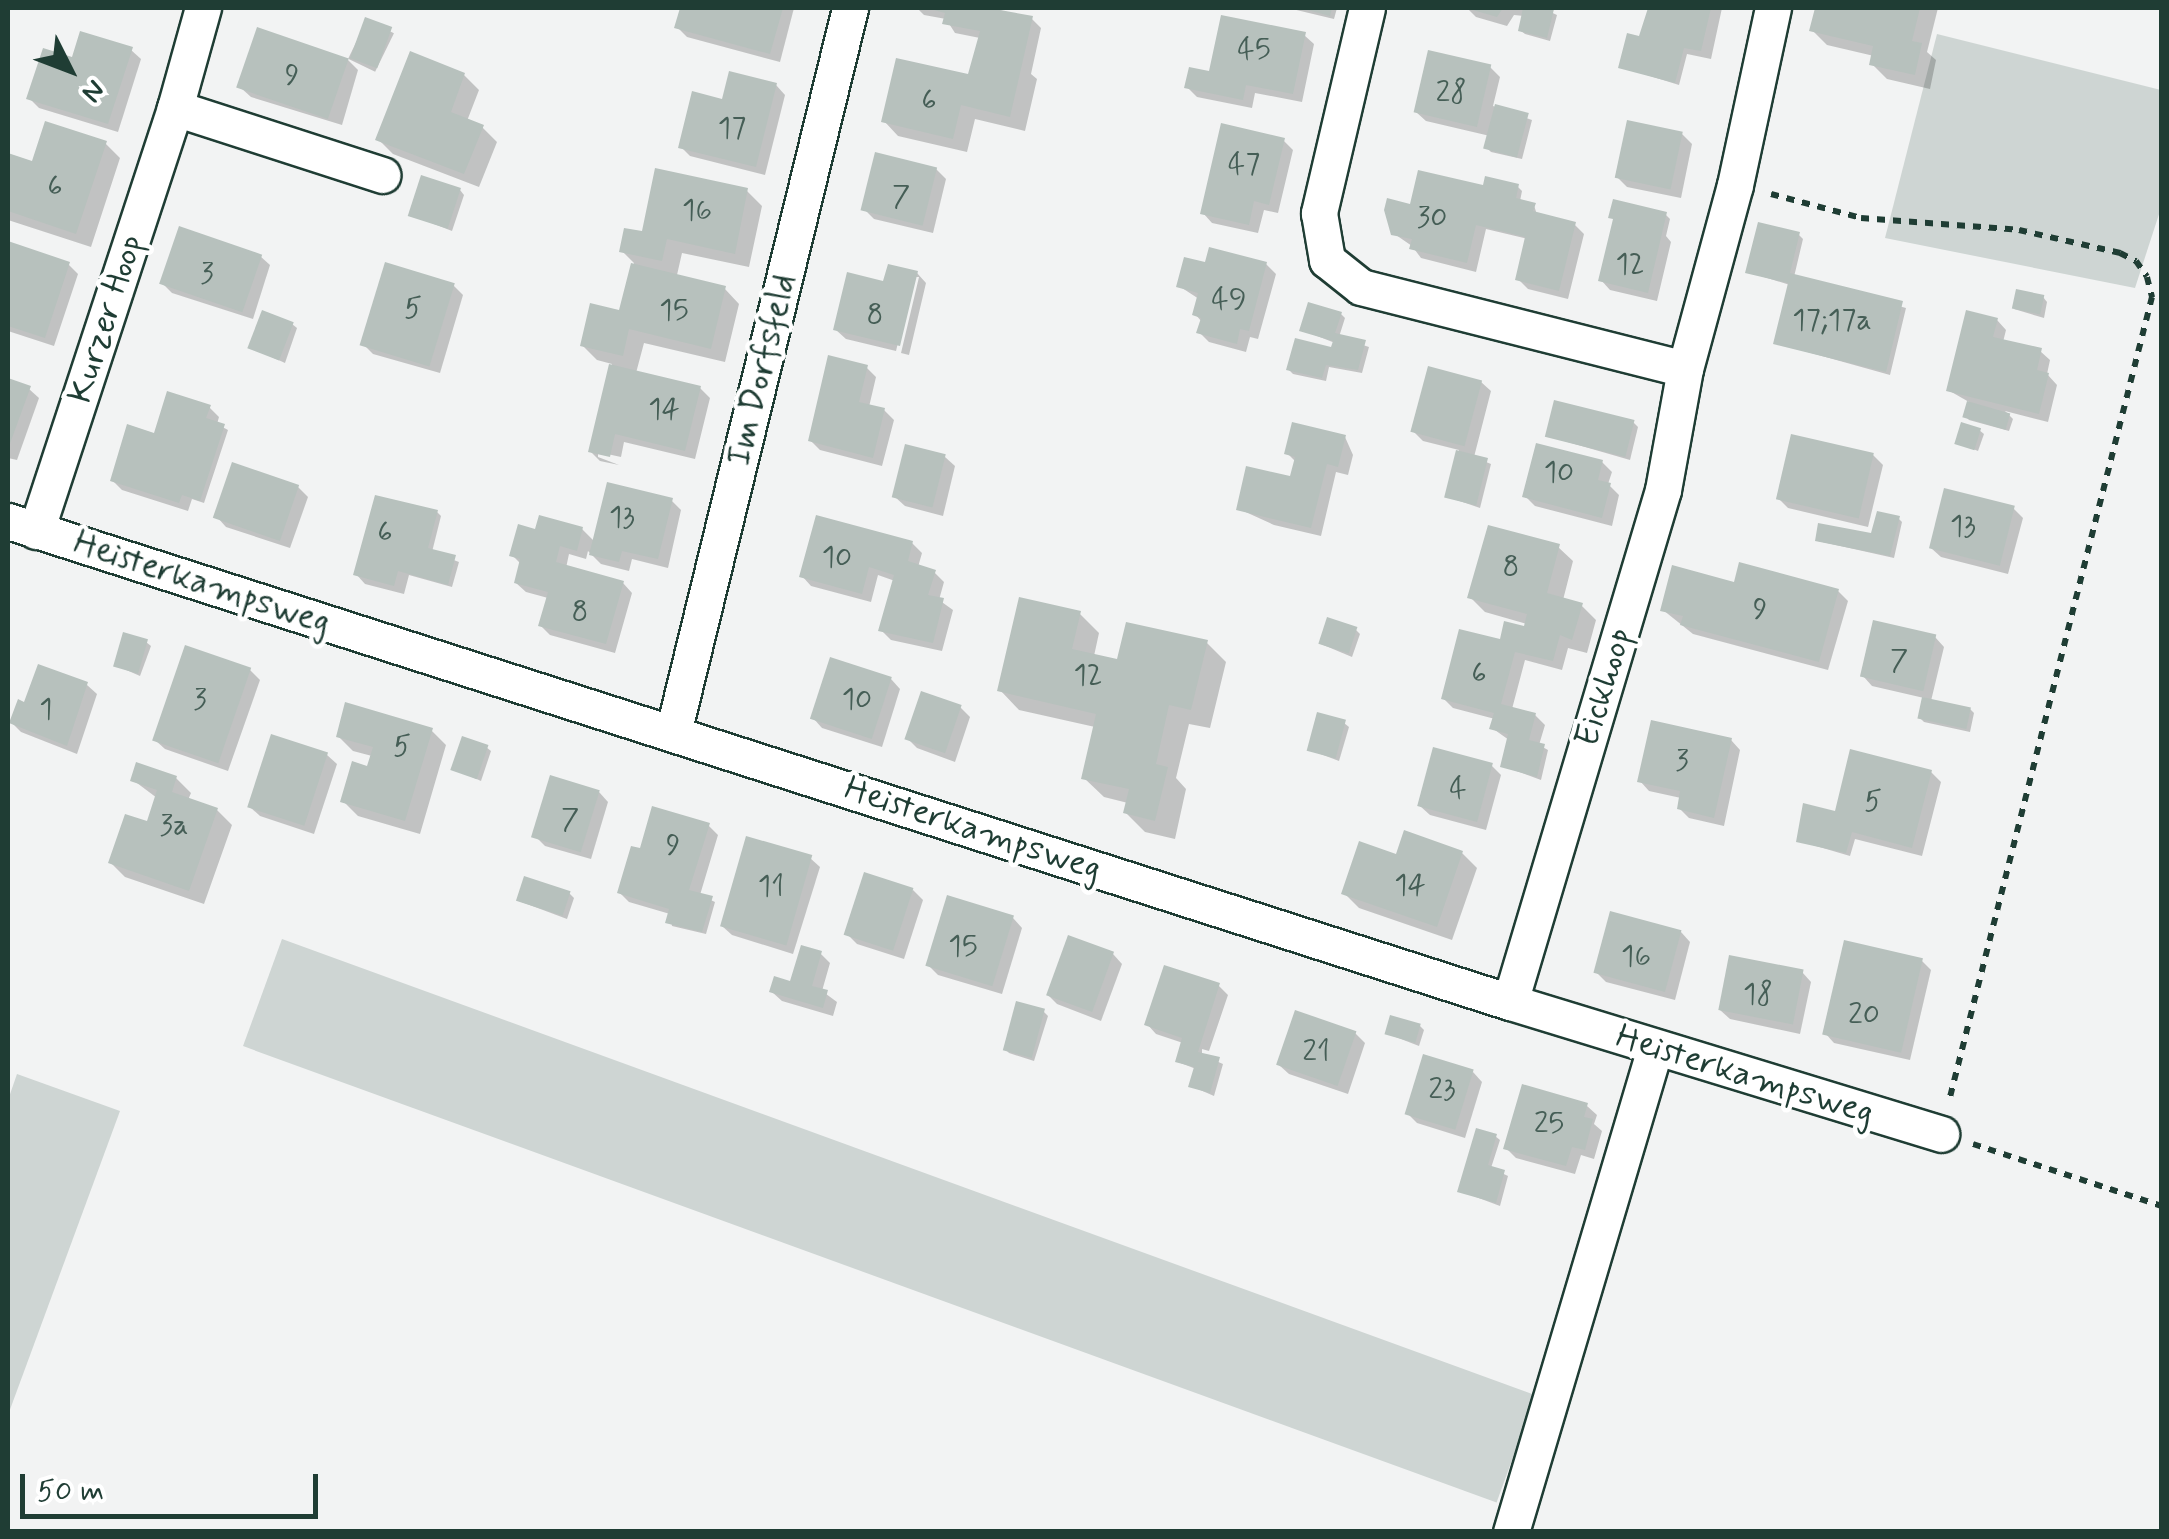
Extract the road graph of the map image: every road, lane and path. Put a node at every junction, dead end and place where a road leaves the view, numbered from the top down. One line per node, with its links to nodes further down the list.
1 (203, 8): 5 (street, Kurzer Hoop)
2 (850, 8): 10 (street, Im Dorfsfeld)
3 (1367, 8): 8 (street)
4 (1773, 8): 7 (street, Eickhoop)
5 (176, 108): 6 (street); 9 (street, Kurzer Hoop)
6 (382, 175)
7 (1735, 185): 8 (street, Eickhoop); 13 (path)
8 (1684, 369): 11 (street, Eickhoop)
9 (22, 526): 10 (street, Heisterkampsweg)
10 (674, 733): 11 (street, Heisterkampsweg)
11 (1510, 1002): 12 (street, Heisterkampsweg)
12 (1654, 1048): 13 (street, Heisterkampsweg); 15 (street)
13 (1941, 1134): 14 (path)
14 (2162, 1206)
15 (1511, 1532)

